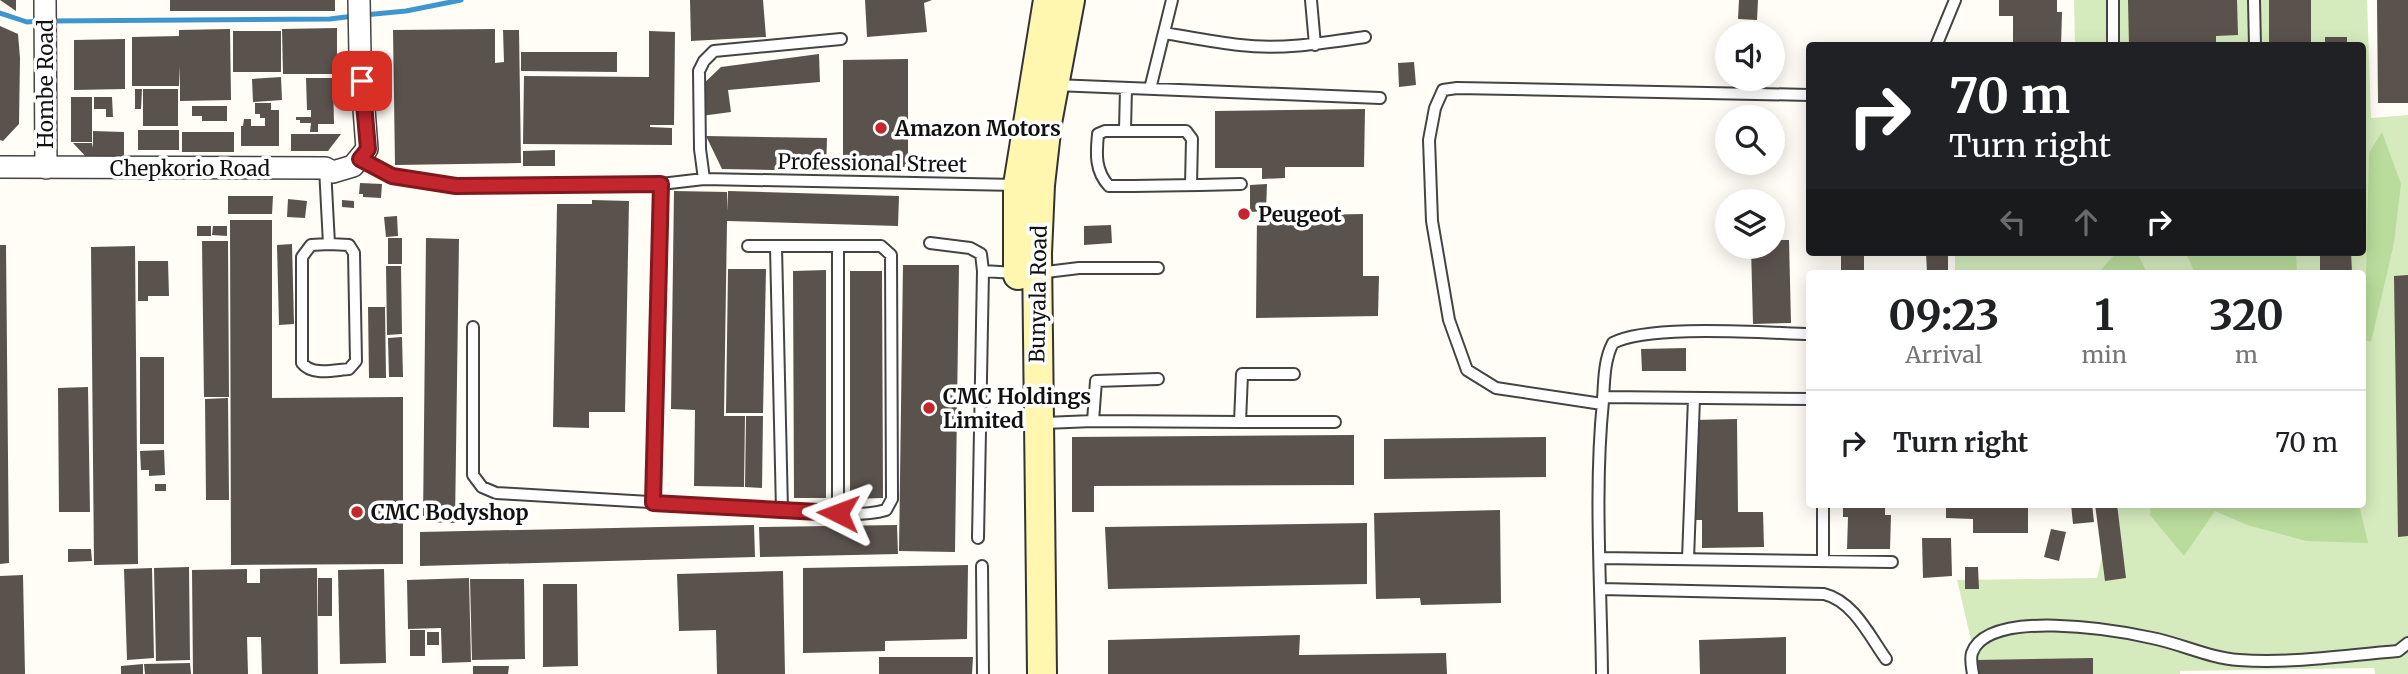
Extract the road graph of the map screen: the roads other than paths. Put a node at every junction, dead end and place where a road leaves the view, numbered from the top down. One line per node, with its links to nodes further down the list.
1 (45, 0): 25 (street, Hombe Road)
2 (359, 0): 23 (street)
3 (1048, 0): 30 (main road, Bunyala Road)
4 (1070, 0): 17 (main road, Bunyala Road)
5 (1172, 0): 10 (lane)
6 (1311, 0): 16 (lane)
7 (1955, 0): 13 (lane)
8 (2113, 0): 14 (lane)
9 (2254, 0): 15 (lane)
10 (1164, 33): 16 (lane); 19 (lane)
11 (1365, 37): 16 (lane)
12 (841, 39): 27 (lane)
13 (1938, 42)
14 (2113, 42)
15 (2255, 42)
16 (1315, 45)
17 (1054, 85): 18 (lane); 30 (main road, Bunyala Road)
18 (1126, 88): 19 (lane); 22 (lane)
19 (1150, 89): 21 (lane)
20 (1806, 95): 46 (lane)
21 (1381, 98)
22 (1125, 130): 31 (lane); 31 (lane)
23 (360, 159): 26 (street); 28 (lane, Professional Street)
24 (0, 167): 25 (street, Chepkorio Road)
25 (46, 168): 26 (street, Chepkorio Road)
26 (329, 170): 33 (lane)
27 (704, 179): 28 (lane, Professional Street); 30 (lane, Professional Street)
28 (661, 184): 51 (lane)
29 (1241, 184): 31 (lane)
30 (1029, 185): 39 (main road, Bunyala Road)
31 (1191, 185)
32 (930, 243): 38 (lane)
33 (328, 244): 33 (lane)
34 (748, 246): 36 (lane)
35 (838, 246): 36 (lane); 54 (lane); 54 (lane)
36 (776, 247): 53 (lane)
37 (1158, 268): 39 (lane)
38 (983, 271): 39 (lane); 55 (lane)
39 (1028, 273): 50 (main road, Bunyala Road)
40 (472, 327): 51 (lane)
41 (1806, 334): 46 (lane)
42 (1294, 374): 48 (lane)
43 (1158, 379): 47 (lane)
44 (1694, 398): 45 (lane); 46 (lane); 57 (lane)
45 (1806, 399)
46 (1603, 400): 56 (lane)
47 (1093, 421): 48 (lane); 50 (lane)
48 (1240, 422): 49 (lane)
49 (1335, 422)
50 (1029, 424): 65 (main road, Bunyala Road); 66 (main road, Bunyala Road)
51 (653, 503): 53 (lane)
52 (1823, 508): 58 (lane)
53 (782, 510): 54 (lane)
54 (838, 513)
55 (978, 538)
56 (1600, 558): 57 (lane); 61 (lane)
57 (1688, 559): 58 (lane)
58 (1824, 561): 59 (lane)
59 (1892, 562)
60 (982, 566): 64 (lane)
61 (1601, 589): 63 (lane); 67 (lane)
62 (2408, 642): 68 (lane)
63 (1885, 659)
64 (983, 674)
65 (1023, 674)
66 (1042, 674)
67 (1602, 674)
68 (1973, 674)

